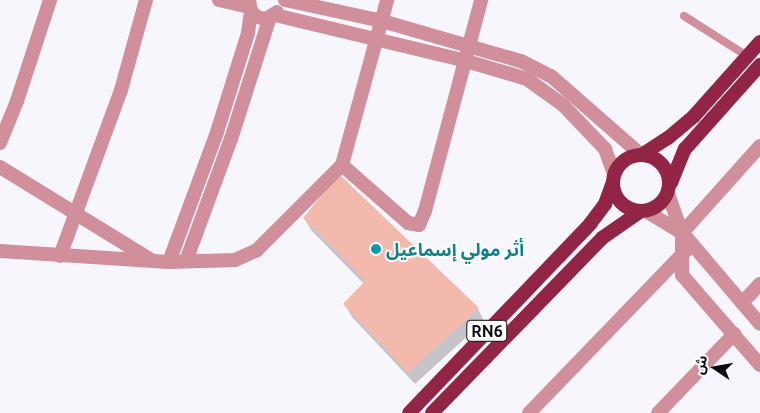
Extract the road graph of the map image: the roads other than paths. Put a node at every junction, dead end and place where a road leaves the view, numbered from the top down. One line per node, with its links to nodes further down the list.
1 (50, 0): 20 (street)
2 (146, 0): 28 (street)
3 (219, 0): 8 (street)
4 (280, 0): 9 (street)
5 (285, 0): 11 (street)
6 (387, 0): 11 (street)
7 (481, 0): 14 (street)
8 (250, 6): 9 (street); 35 (street)
9 (272, 16): 12 (street); 33 (street)
10 (684, 16): 15 (lane)
11 (382, 22): 12 (street); 14 (street)
12 (378, 40): 16 (street); 23 (street)
13 (760, 42): 15 (highway, RN6)
14 (470, 46): 16 (street); 18 (street)
15 (748, 56): 22 (highway, RN6)
16 (466, 61): 19 (street); 23 (street)
17 (760, 65): 26 (highway)
18 (551, 76): 19 (street); 22 (street)
19 (542, 89): 25 (street)
20 (0, 143)
21 (760, 146): 29 (street)
22 (642, 154): 25 (highway, RN6); 26 (highway)
23 (342, 165): 33 (street)
24 (0, 167): 28 (street)
25 (614, 178): 27 (highway); 41 (highway, RN6)
26 (669, 190): 27 (highway, RN6); 29 (street)
27 (643, 211): 29 (street); 42 (highway, RN6)
28 (75, 212): 32 (street); 34 (street)
29 (682, 233): 30 (street)
30 (687, 249): 37 (street); 39 (street); 43 (street)
31 (0, 250): 32 (street)
32 (60, 256): 34 (street)
33 (186, 261): 35 (street)
34 (154, 262): 35 (street)
35 (169, 262)
36 (760, 284): 37 (street)
37 (742, 303): 38 (street)
38 (760, 324)
39 (734, 334): 40 (street); 44 (street)
40 (760, 364)
41 (409, 413)
42 (432, 413)
43 (529, 413)
44 (658, 413)

